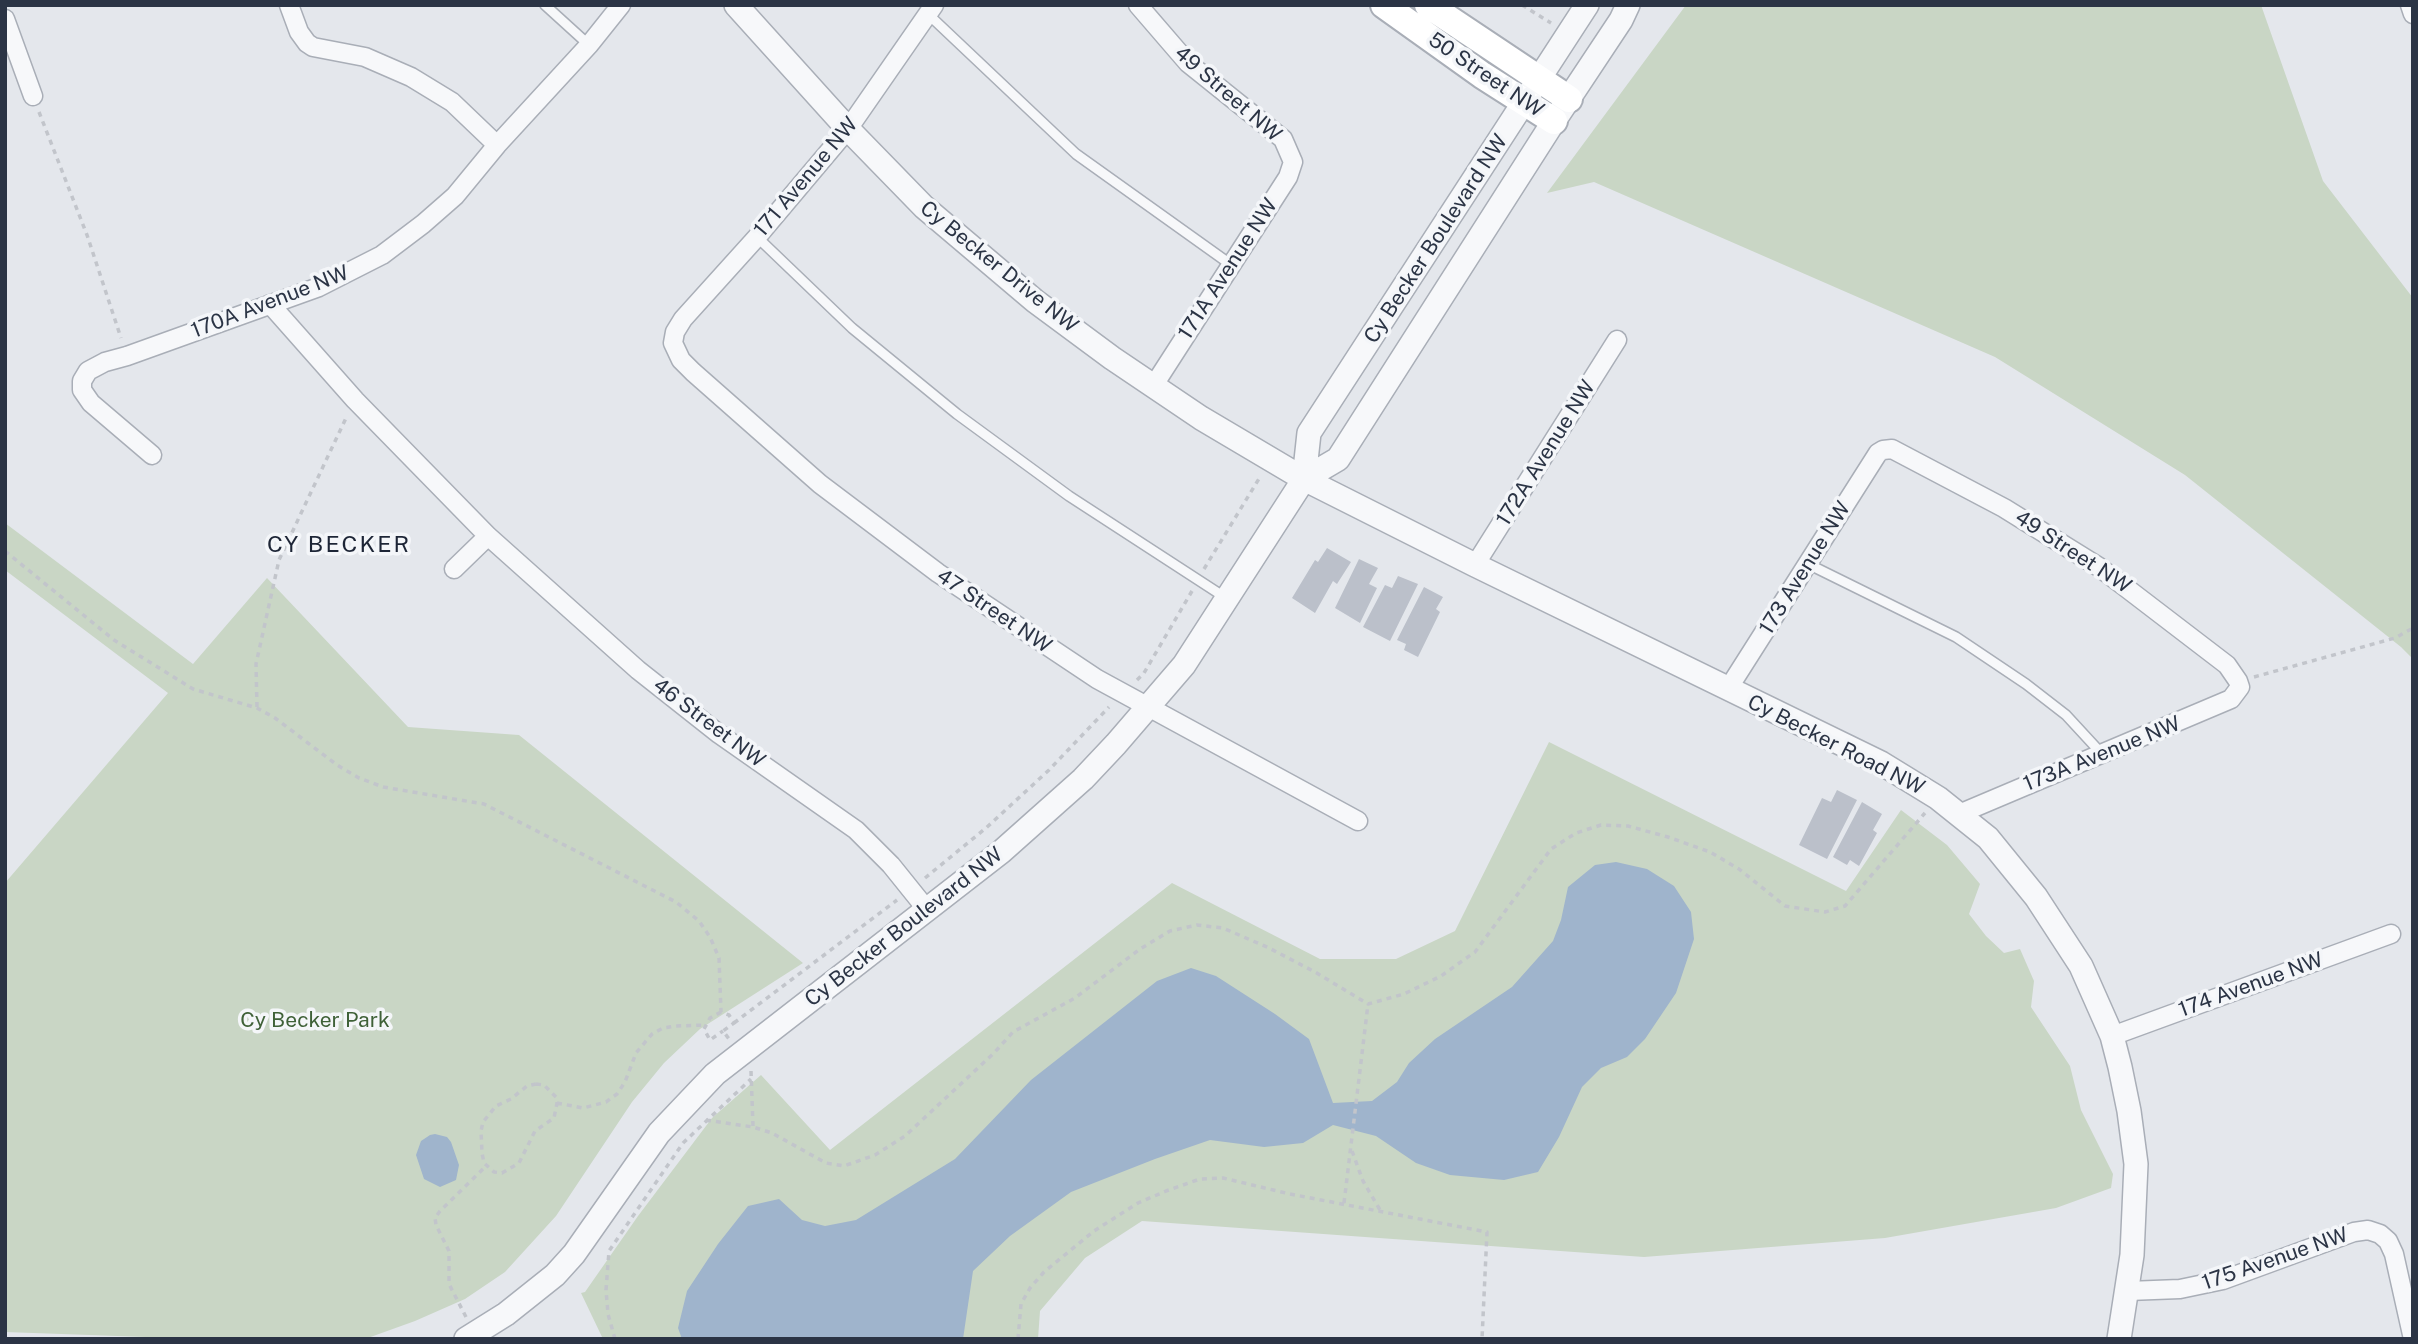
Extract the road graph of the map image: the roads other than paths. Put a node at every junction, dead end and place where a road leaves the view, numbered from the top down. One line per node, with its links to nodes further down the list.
1 (289, 5): 20 (street)
2 (545, 5): 14 (lane)
3 (621, 5): 14 (street, 170A Avenue NW)
4 (736, 5): 19 (street, Cy Becker Drive NW)
5 (1138, 5): 21 (street, 49 Street NW)
6 (1384, 5): 17 (main road, 50 Street NW)
7 (1428, 5): 15 (main road, 50 Street NW)
8 (1587, 5): 15 (street, Cy Becker Boulevard NW)
9 (1628, 5): 18 (street, Cy Becker Boulevard NW)
10 (2410, 5): 12 (street)
11 (931, 10): 19 (street, 171 Avenue NW); 23 (lane)
12 (2413, 14)
13 (5, 19): 16 (street)
14 (589, 45): 20 (street, 170A Avenue NW)
15 (1539, 80): 17 (street, Cy Becker Boulevard NW); 18 (main road, 50 Street NW)
16 (33, 96)
17 (1525, 102): 18 (main road, 50 Street NW); 30 (street, Cy Becker Boulevard NW)
18 (1561, 110): 30 (street, Cy Becker Boulevard NW)
19 (848, 129): 22 (street, 171 Avenue NW); 27 (street, Cy Becker Drive NW)
20 (497, 145): 24 (street, 170A Avenue NW)
21 (1290, 150): 23 (street, 171A Avenue NW)
22 (757, 237): 26 (street, 171 Avenue NW); 35 (lane)
23 (1230, 264): 27 (street, 171A Avenue NW)
24 (270, 304): 29 (street, 170A Avenue NW); 31 (street, 46 Street NW)
25 (1617, 340): 33 (street, 172A Avenue NW)
26 (673, 343): 38 (street, 47 Street NW)
27 (1154, 385): 30 (street, Cy Becker Drive NW)
28 (1883, 450): 32 (street, 173 Avenue NW); 36 (street, 49 Street NW)
29 (152, 455)
30 (1304, 479): 33 (street, Cy Becker Road NW); 35 (street, Cy Becker Boulevard NW)
31 (488, 536): 34 (street); 42 (street, 46 Street NW)
32 (1808, 564): 37 (street, 173 Avenue NW); 39 (lane)
33 (1475, 565): 37 (street, Cy Becker Road NW)
34 (454, 569)
35 (1227, 599): 38 (street, Cy Becker Boulevard NW)
36 (2239, 684): 39 (street, 173A Avenue NW)
37 (1728, 689): 40 (street, Cy Becker Road NW)
38 (1148, 708): 41 (street, 47 Street NW); 42 (street, Cy Becker Boulevard NW)
39 (2102, 754): 40 (street, 173A Avenue NW)
40 (1959, 814): 44 (street, Cy Becker Road NW)
41 (1358, 821)
42 (928, 911): 46 (street, Cy Becker Boulevard NW)
43 (2391, 934): 44 (street, 174 Avenue NW)
44 (2112, 1036): 45 (street, Cy Becker Road NW)
45 (2128, 1291): 47 (street, Cy Becker Road NW); 48 (street, 175 Avenue NW)
46 (470, 1336)
47 (2119, 1339)
48 (2413, 1339)

